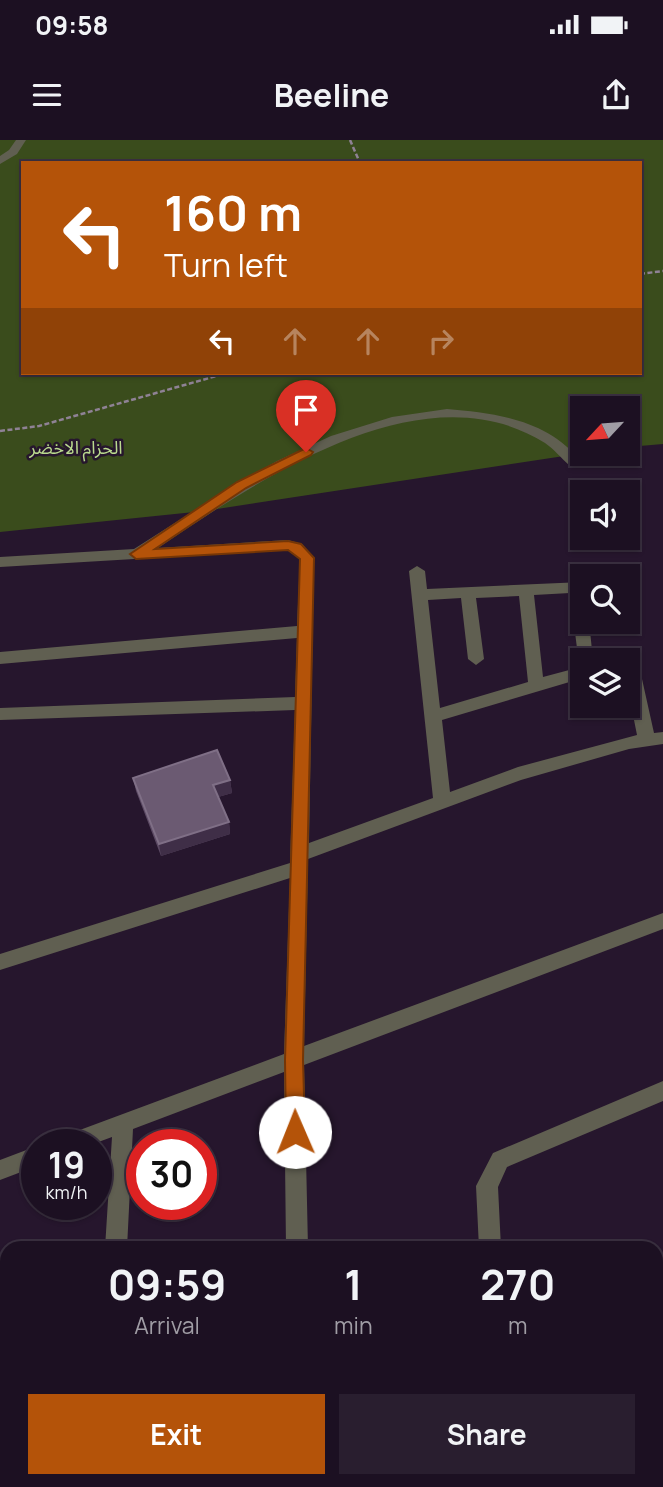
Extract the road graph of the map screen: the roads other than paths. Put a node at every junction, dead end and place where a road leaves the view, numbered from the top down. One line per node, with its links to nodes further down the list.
1 (21, 140): 2 (street)
2 (0, 161)
3 (570, 459): 4 (street)
4 (136, 554): 5 (street); 11 (street)
5 (0, 562)
6 (417, 571): 10 (street)
7 (570, 588): 8 (street)
8 (526, 590): 9 (street); 15 (street)
9 (468, 593): 10 (street); 13 (street)
10 (420, 595): 19 (street)
11 (307, 631): 12 (street); 17 (street)
12 (0, 658)
13 (476, 659)
14 (570, 674): 15 (street)
15 (536, 686): 19 (street)
16 (640, 696): 20 (street)
17 (304, 703): 18 (street); 22 (street)
18 (0, 714)
19 (433, 716): 21 (street)
20 (655, 739): 21 (street)
21 (442, 800): 22 (street)
22 (300, 861): 24 (street); 25 (street)
23 (663, 921): 25 (street)
24 (0, 962)
25 (294, 1060): 27 (street); 32 (street)
26 (663, 1091): 33 (street)
27 (123, 1124): 28 (street); 31 (street)
28 (109, 1129)
29 (21, 1162): 30 (street)
30 (0, 1170)
31 (116, 1241)
32 (297, 1241)
33 (490, 1241)

